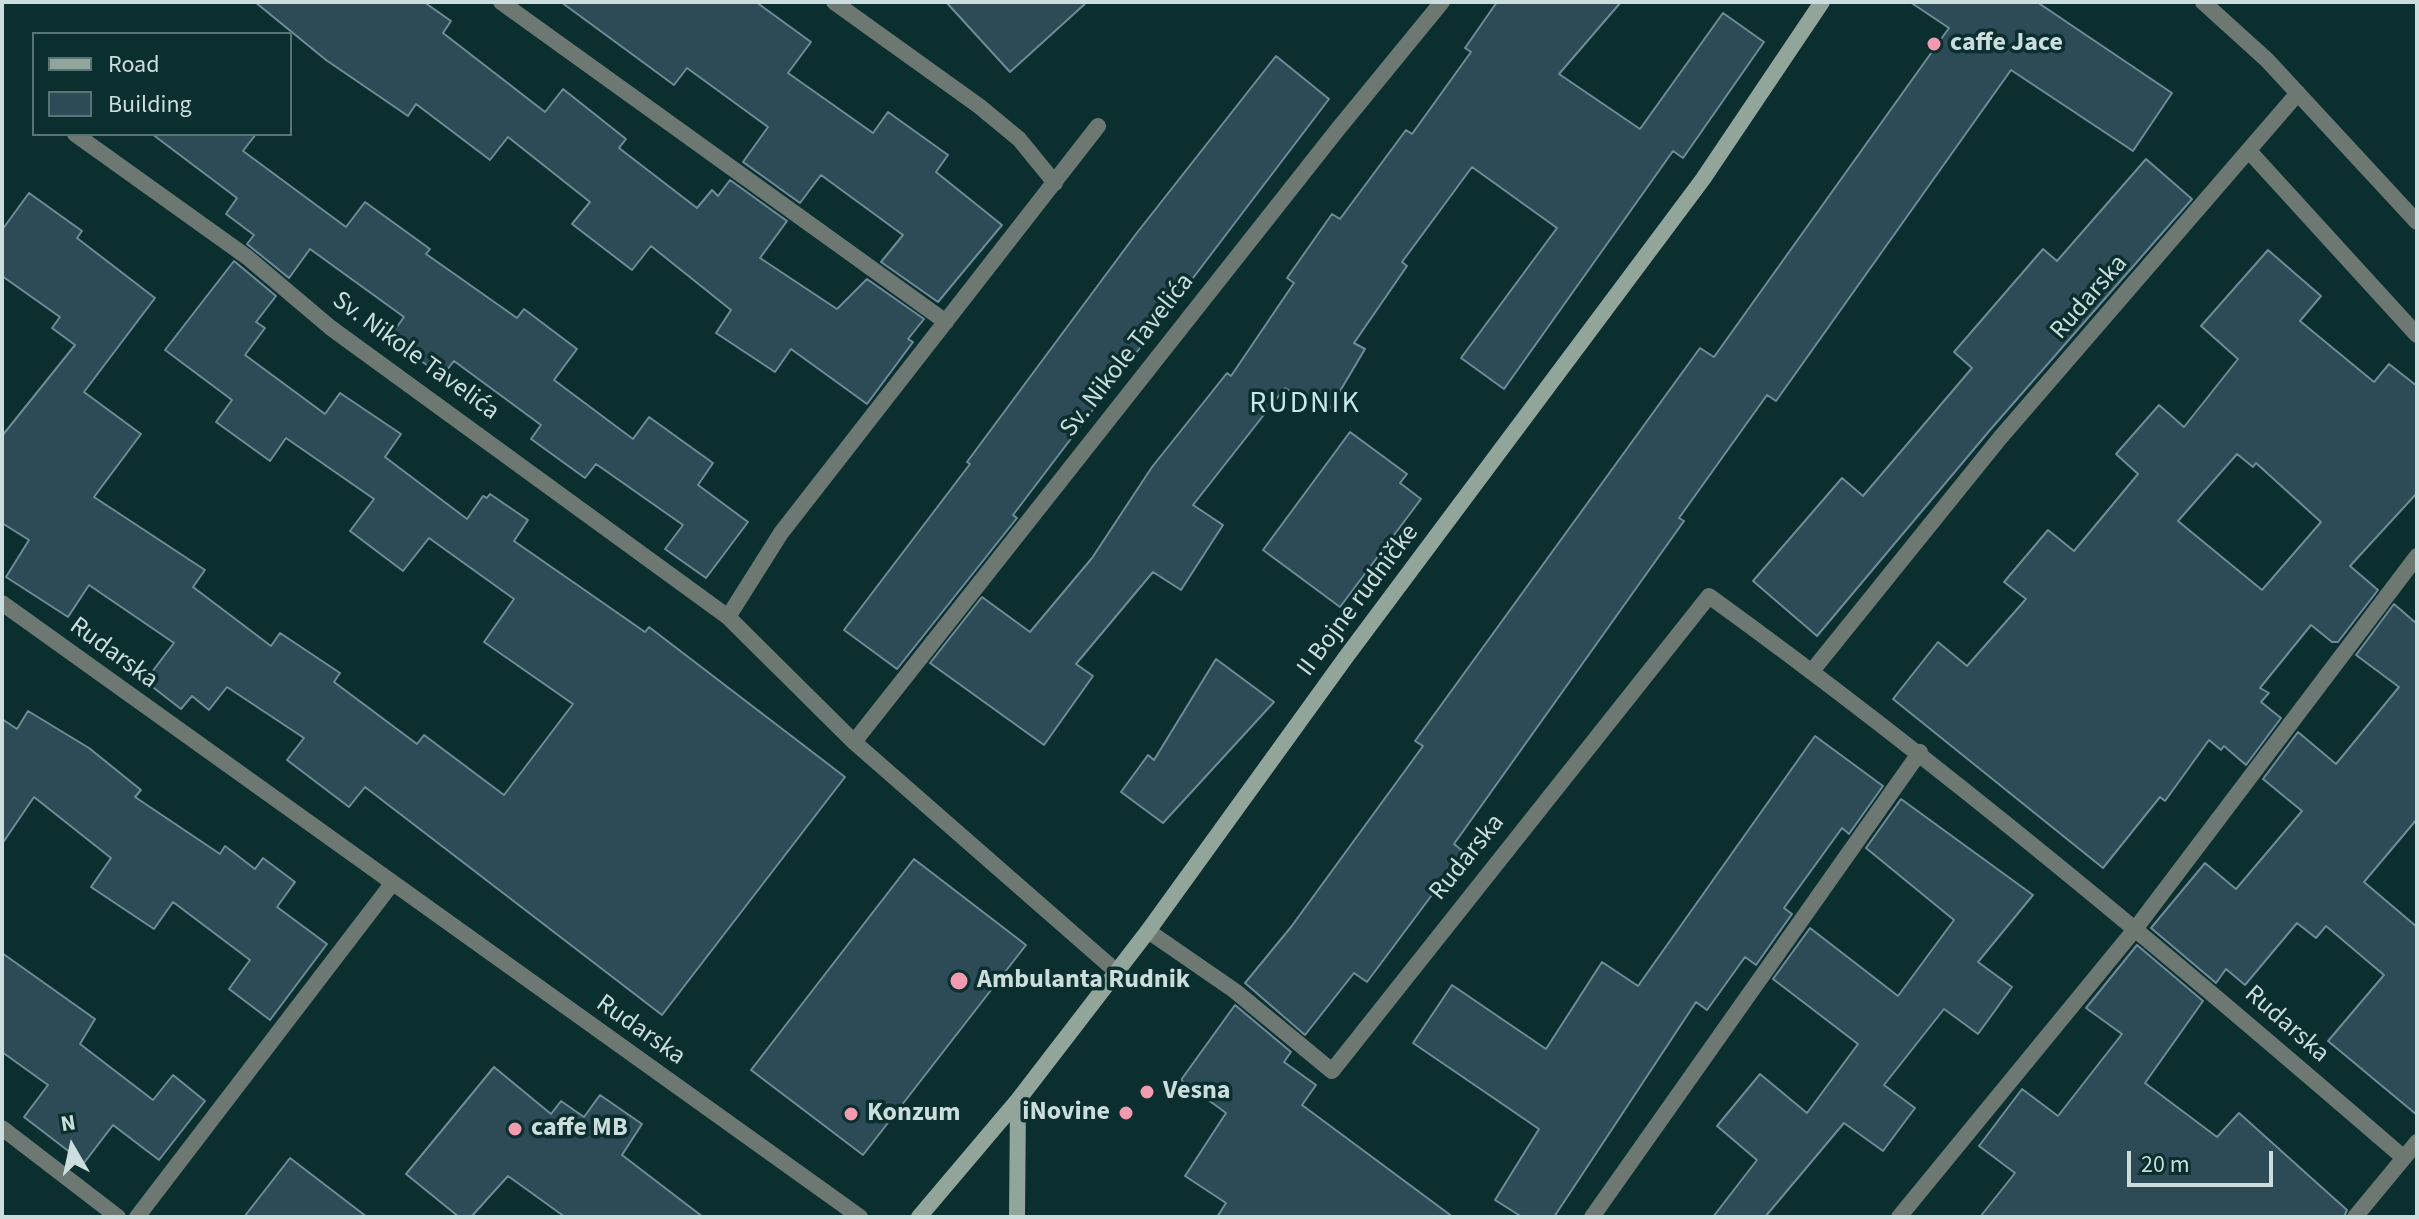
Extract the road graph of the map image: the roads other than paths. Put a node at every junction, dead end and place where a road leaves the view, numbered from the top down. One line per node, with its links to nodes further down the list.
1 (501, 2): 12 (street)
2 (834, 2): 10 (street)
3 (1442, 2): 18 (street, Sv. Nikole Tavelića)
4 (1822, 2): 22 (street, II Bojne rudničke)
5 (2203, 2): 6 (street)
6 (2298, 93): 9 (street, Rudarska); 11 (street)
7 (1098, 126): 10 (street)
8 (78, 136): 16 (street, Sv. Nikole Tavelića)
9 (2249, 151): 13 (street); 17 (street, Rudarska)
10 (1055, 183): 12 (street)
11 (2417, 222)
12 (946, 322): 16 (street)
13 (2417, 335)
14 (2417, 556): 21 (street)
15 (2, 603): 20 (street, Rudarska)
16 (728, 617): 18 (street, Sv. Nikole Tavelića)
17 (1812, 671): 19 (street, Rudarska); 22 (street, Rudarska)
18 (854, 742): 23 (street, Sv. Nikole Tavelića)
19 (1920, 752): 21 (street, Rudarska); 33 (street)
20 (391, 885): 29 (street); 30 (street, Rudarska)
21 (2136, 928): 27 (street, Rudarska); 34 (street)
22 (1148, 931): 23 (street, II Bojne rudničke)
23 (1117, 972): 24 (street, II Bojne rudničke)
24 (1018, 1100): 31 (street, II Bojne rudničke); 32 (street)
25 (2, 1128): 28 (street)
26 (2417, 1142): 27 (street)
27 (2404, 1158): 35 (street)
28 (118, 1217)
29 (137, 1217)
30 (860, 1217)
31 (919, 1217)
32 (1017, 1217)
33 (1592, 1217)
34 (1899, 1217)
35 (2355, 1217)

